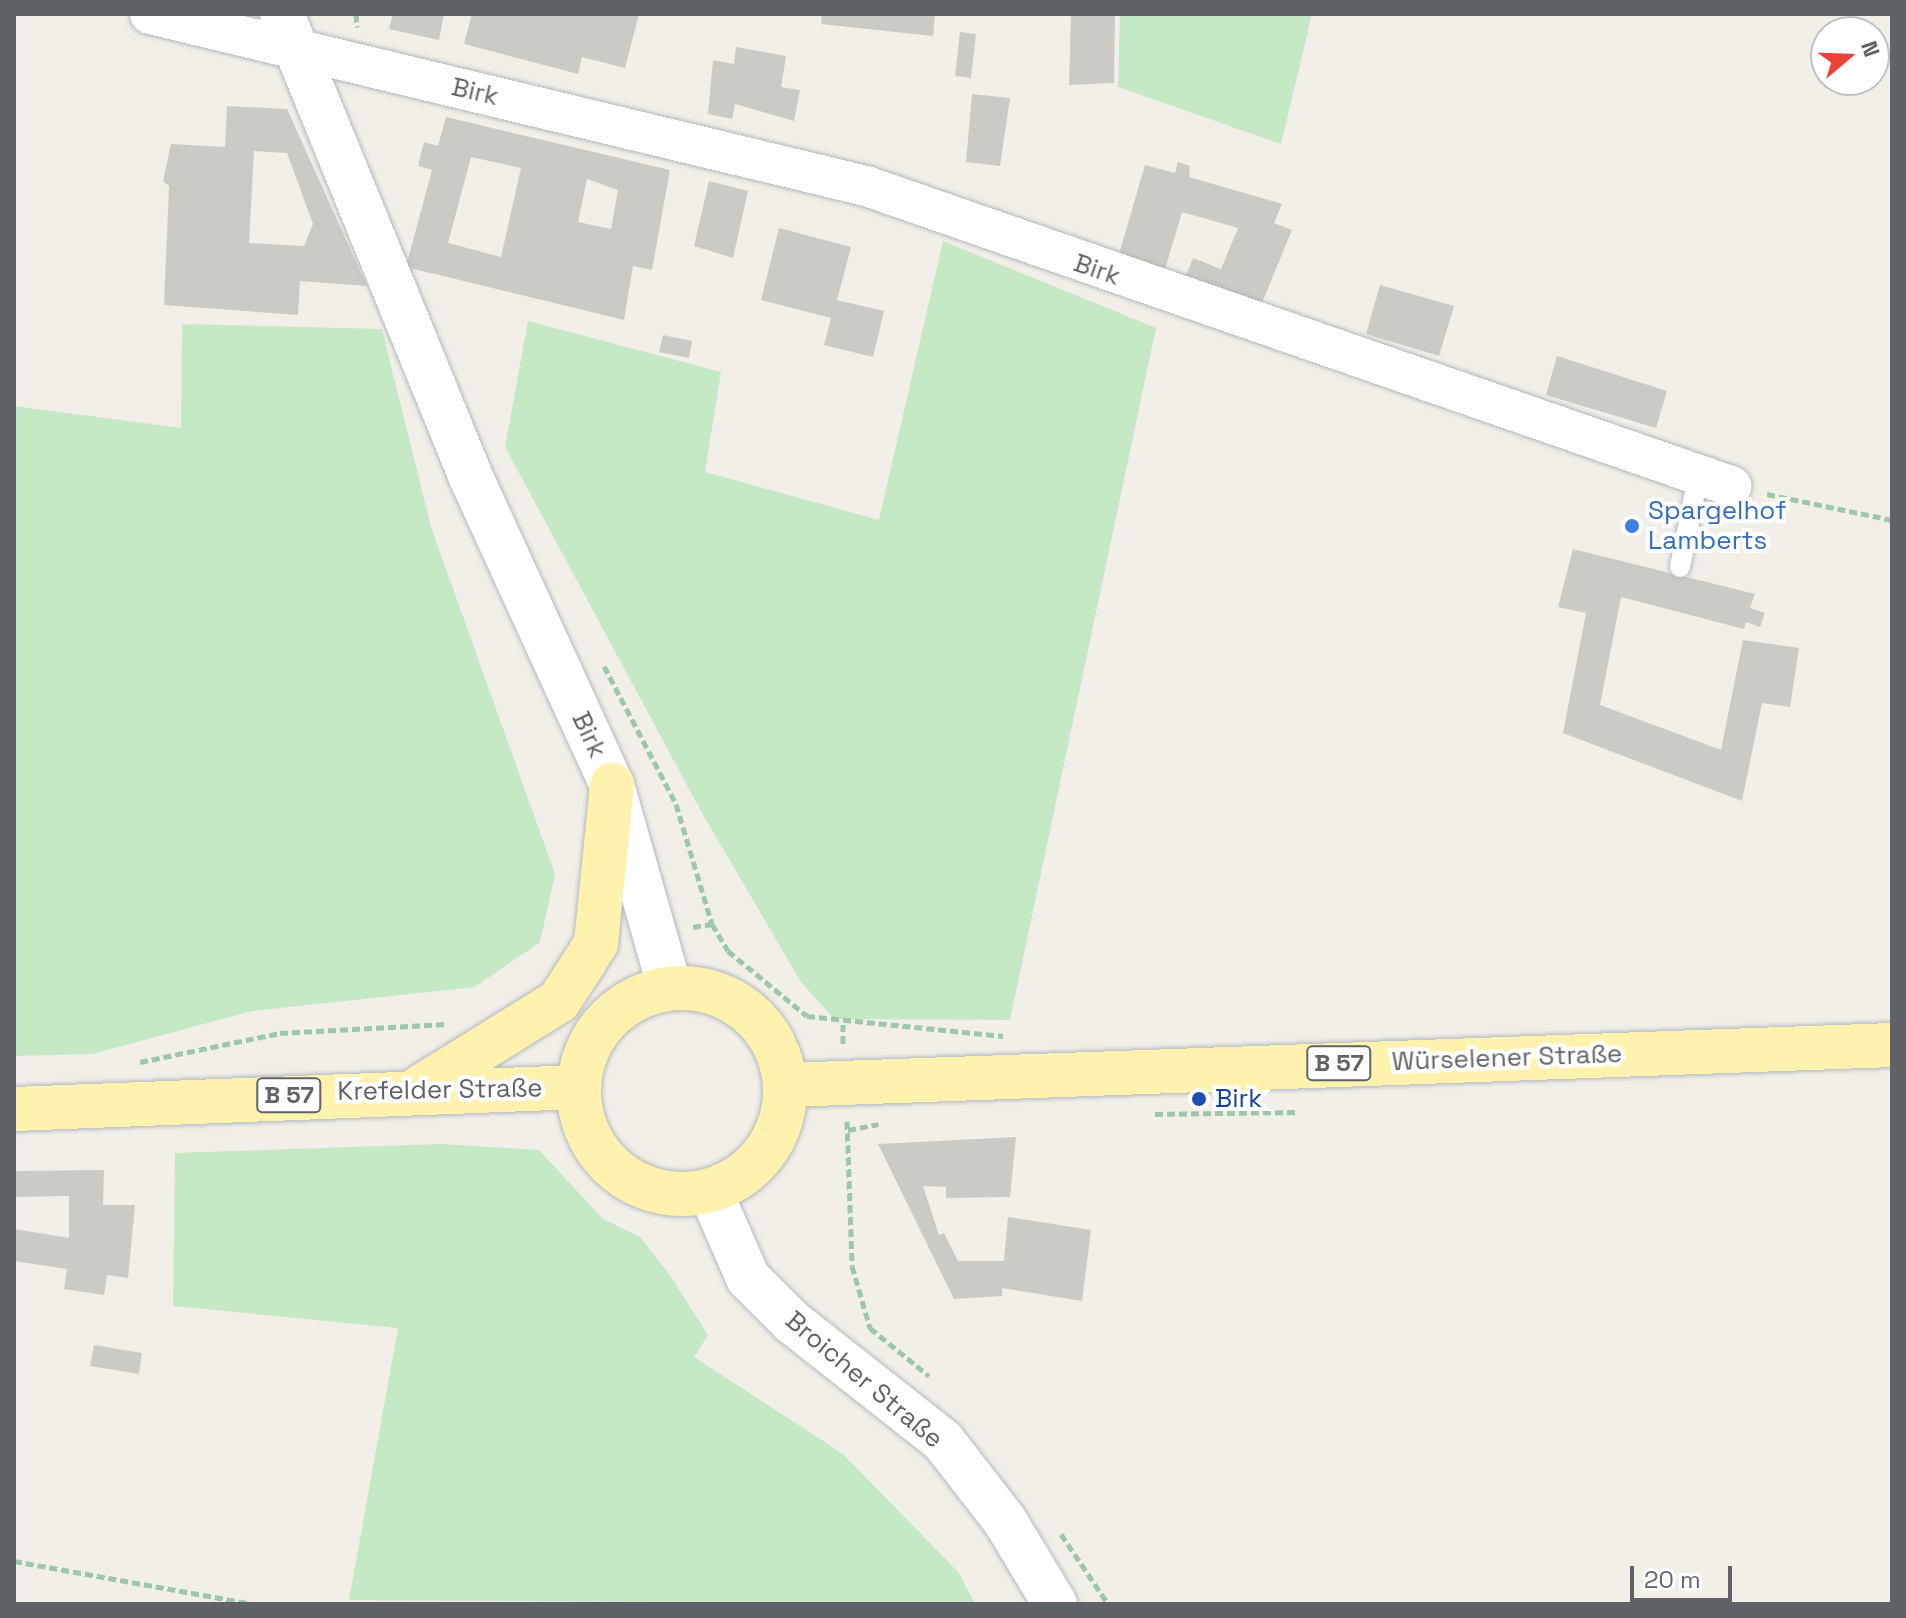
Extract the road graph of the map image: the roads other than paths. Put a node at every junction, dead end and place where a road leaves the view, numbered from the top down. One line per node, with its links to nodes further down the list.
1 (150, 14): 2 (street, Birk)
2 (288, 32): 3 (street, Birk); 5 (main road, Birk)
3 (1715, 481): 4 (lane)
4 (1680, 567)
5 (612, 785): 6 (main road, Birk); 10 (main road)
6 (670, 988): 8 (main road); 9 (main road)
7 (1892, 1045): 8 (main road, Würselener Straße / B 57)
8 (786, 1085): 12 (main road)
9 (579, 1087): 10 (main road, Krefelder Straße / B 57); 12 (main road)
10 (419, 1088): 11 (main road, Krefelder Straße / B 57)
11 (14, 1109)
12 (710, 1191): 13 (main road, Broicher Straße)
13 (1055, 1604)

